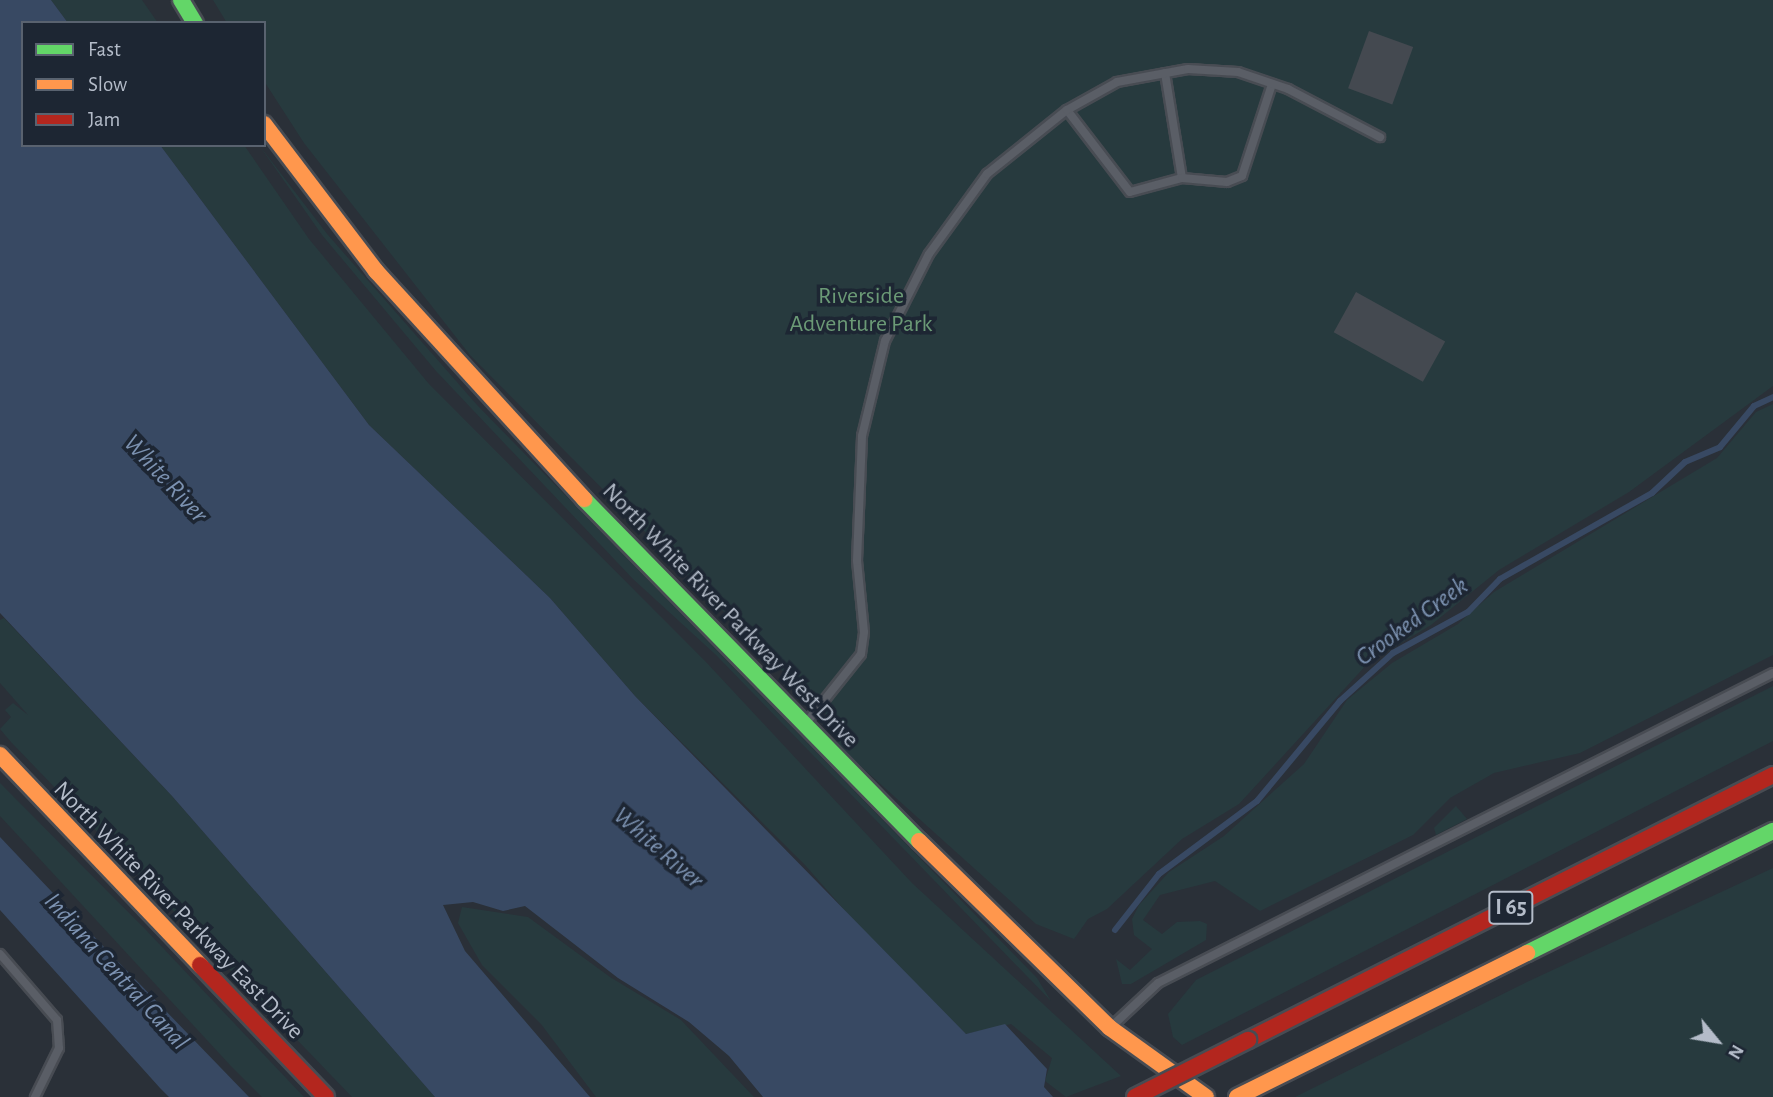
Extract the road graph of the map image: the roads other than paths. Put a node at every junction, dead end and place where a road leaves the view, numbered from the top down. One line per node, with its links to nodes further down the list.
1 (181, 0): 2 (main road)
2 (194, 21)
3 (1165, 73): 4 (lane); 5 (lane); 8 (lane)
4 (1272, 84): 7 (lane); 8 (lane)
5 (1066, 110): 8 (lane); 10 (lane)
6 (266, 127): 10 (main road, North White River Parkway West Drive)
7 (1380, 137)
8 (1182, 178)
9 (1773, 673): 15 (lane)
10 (805, 724): 15 (main road, North White River Parkway West Drive)
11 (0, 755): 17 (main road, North White River Parkway East Drive)
12 (1773, 775): 18 (main road, I 65, bridge)
13 (1773, 831): 20 (main road, I 65)
14 (0, 954): 16 (lane)
15 (1110, 1028): 19 (main road, North White River Parkway West Drive)
16 (35, 1097)
17 (326, 1097)
18 (1135, 1097)
19 (1206, 1097)
20 (1237, 1097)

